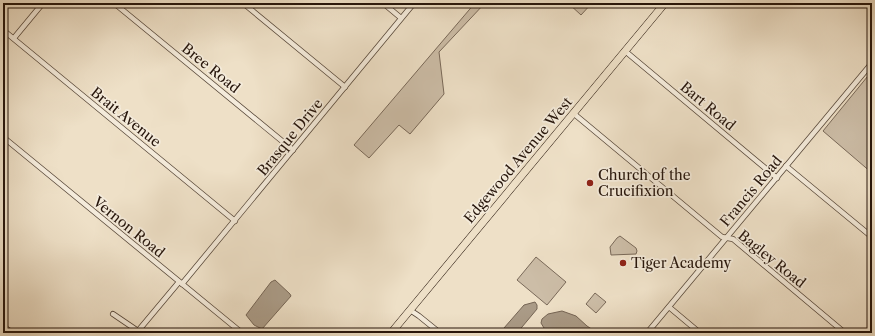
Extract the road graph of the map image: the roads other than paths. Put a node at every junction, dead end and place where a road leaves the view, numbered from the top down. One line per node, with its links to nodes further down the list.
1 (43, 3): 9 (street)
2 (114, 3): 15 (street, Bree Road)
3 (243, 3): 12 (street)
4 (383, 3): 7 (street)
5 (414, 3): 7 (street, Brasque Drive)
6 (665, 3): 10 (main road, Edgewood Avenue West)
7 (401, 18): 12 (street, Brasque Drive)
8 (3, 30): 9 (street, Brait Avenue)
9 (14, 38): 18 (street, Brait Avenue)
10 (625, 50): 13 (main road, Edgewood Avenue West); 17 (street, Bart Road)
11 (872, 63): 16 (street, Francis Road)
12 (345, 87): 15 (street, Brasque Drive)
13 (573, 113): 20 (street, Bagley Road); 23 (main road, Edgewood Avenue West)
14 (3, 138): 21 (street, Vernon Road)
15 (293, 150): 18 (street, Brasque Drive)
16 (786, 166): 17 (street, Francis Road); 19 (street)
17 (776, 178): 20 (street, Francis Road)
18 (235, 221): 21 (street, Brasque Drive)
19 (872, 237)
20 (727, 238): 22 (street, Francis Road); 33 (street, Bagley Road)
21 (181, 283): 26 (street, Brasque Drive); 28 (street, Vernon Road)
22 (669, 307): 31 (street, Francis Road); 32 (street)
23 (410, 310): 29 (main road, Edgewood Avenue West); 30 (street)
24 (113, 314): 26 (street)
25 (3, 328): 27 (street)
26 (139, 332)
27 (11, 333)
28 (242, 333)
29 (391, 333)
30 (440, 333)
31 (647, 333)
32 (700, 333)
33 (845, 333)

